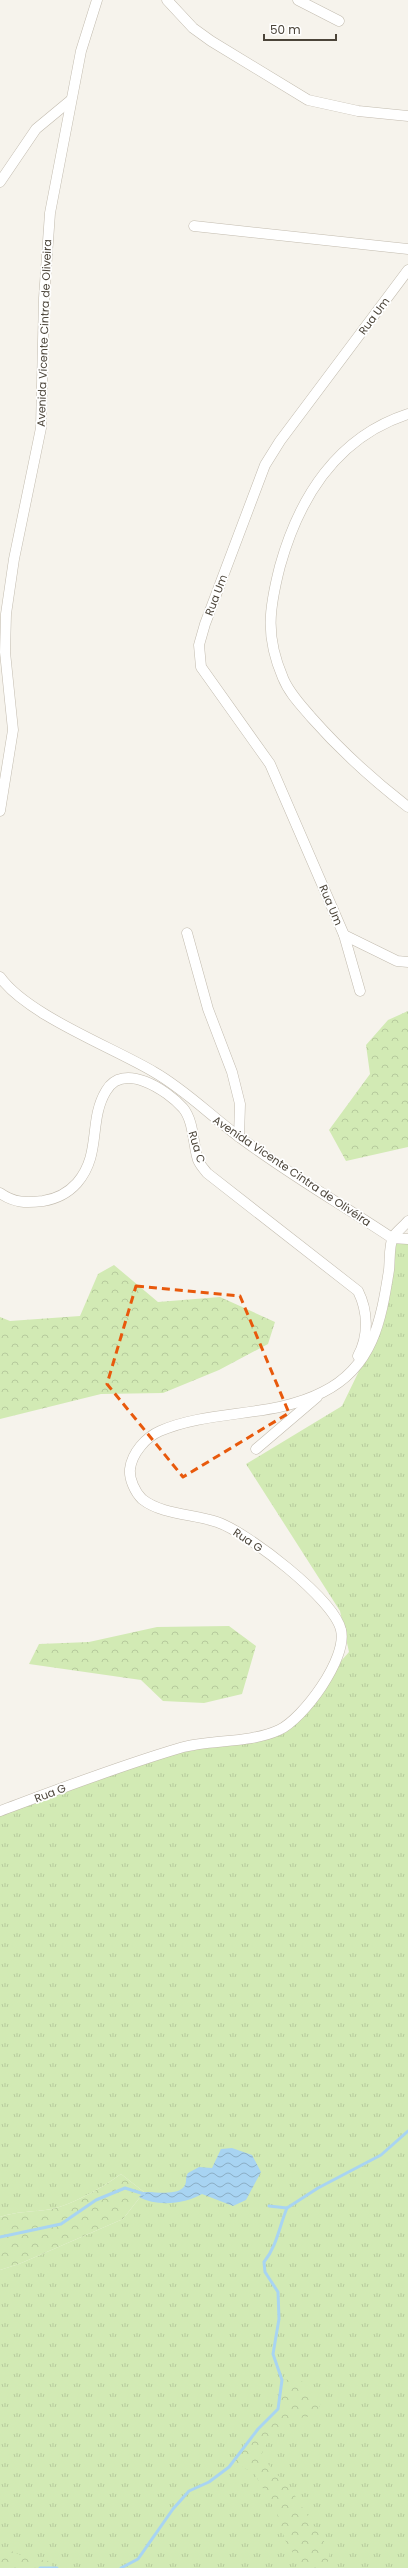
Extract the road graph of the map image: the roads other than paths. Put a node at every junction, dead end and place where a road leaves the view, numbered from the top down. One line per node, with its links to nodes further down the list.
1 (97, 0): 5 (street, Avenida Vicente Cintra de Oliveira)
2 (167, 0): 6 (street)
3 (298, 0): 4 (street)
4 (339, 21)
5 (71, 100): 7 (street); 13 (street, Avenida Vicente Cintra de Oliveira)
6 (408, 116)
7 (0, 182)
8 (194, 226): 9 (street)
9 (408, 249)
10 (408, 270): 15 (street, Rua Um)
11 (408, 414): 12 (street)
12 (408, 807)
13 (0, 811)
14 (186, 932): 19 (street)
15 (344, 935): 16 (street, Rua Um); 18 (street, Rua Um)
16 (408, 962)
17 (0, 977): 19 (street, Avenida Vicente Cintra de Olivéira)
18 (360, 991)
19 (239, 1137): 22 (street, Avenida Vicente Cintra de Olivéira)
20 (0, 1193): 24 (street, Rua C)
21 (408, 1221): 22 (street)
22 (392, 1238): 23 (street, Avenida Vicente Cintra de Olivéira); 24 (street, Rua G)
23 (408, 1239)
24 (345, 1380): 25 (street, Rua G)
25 (320, 1394): 26 (street); 27 (street, Rua G)
26 (256, 1449)
27 (0, 1811)

